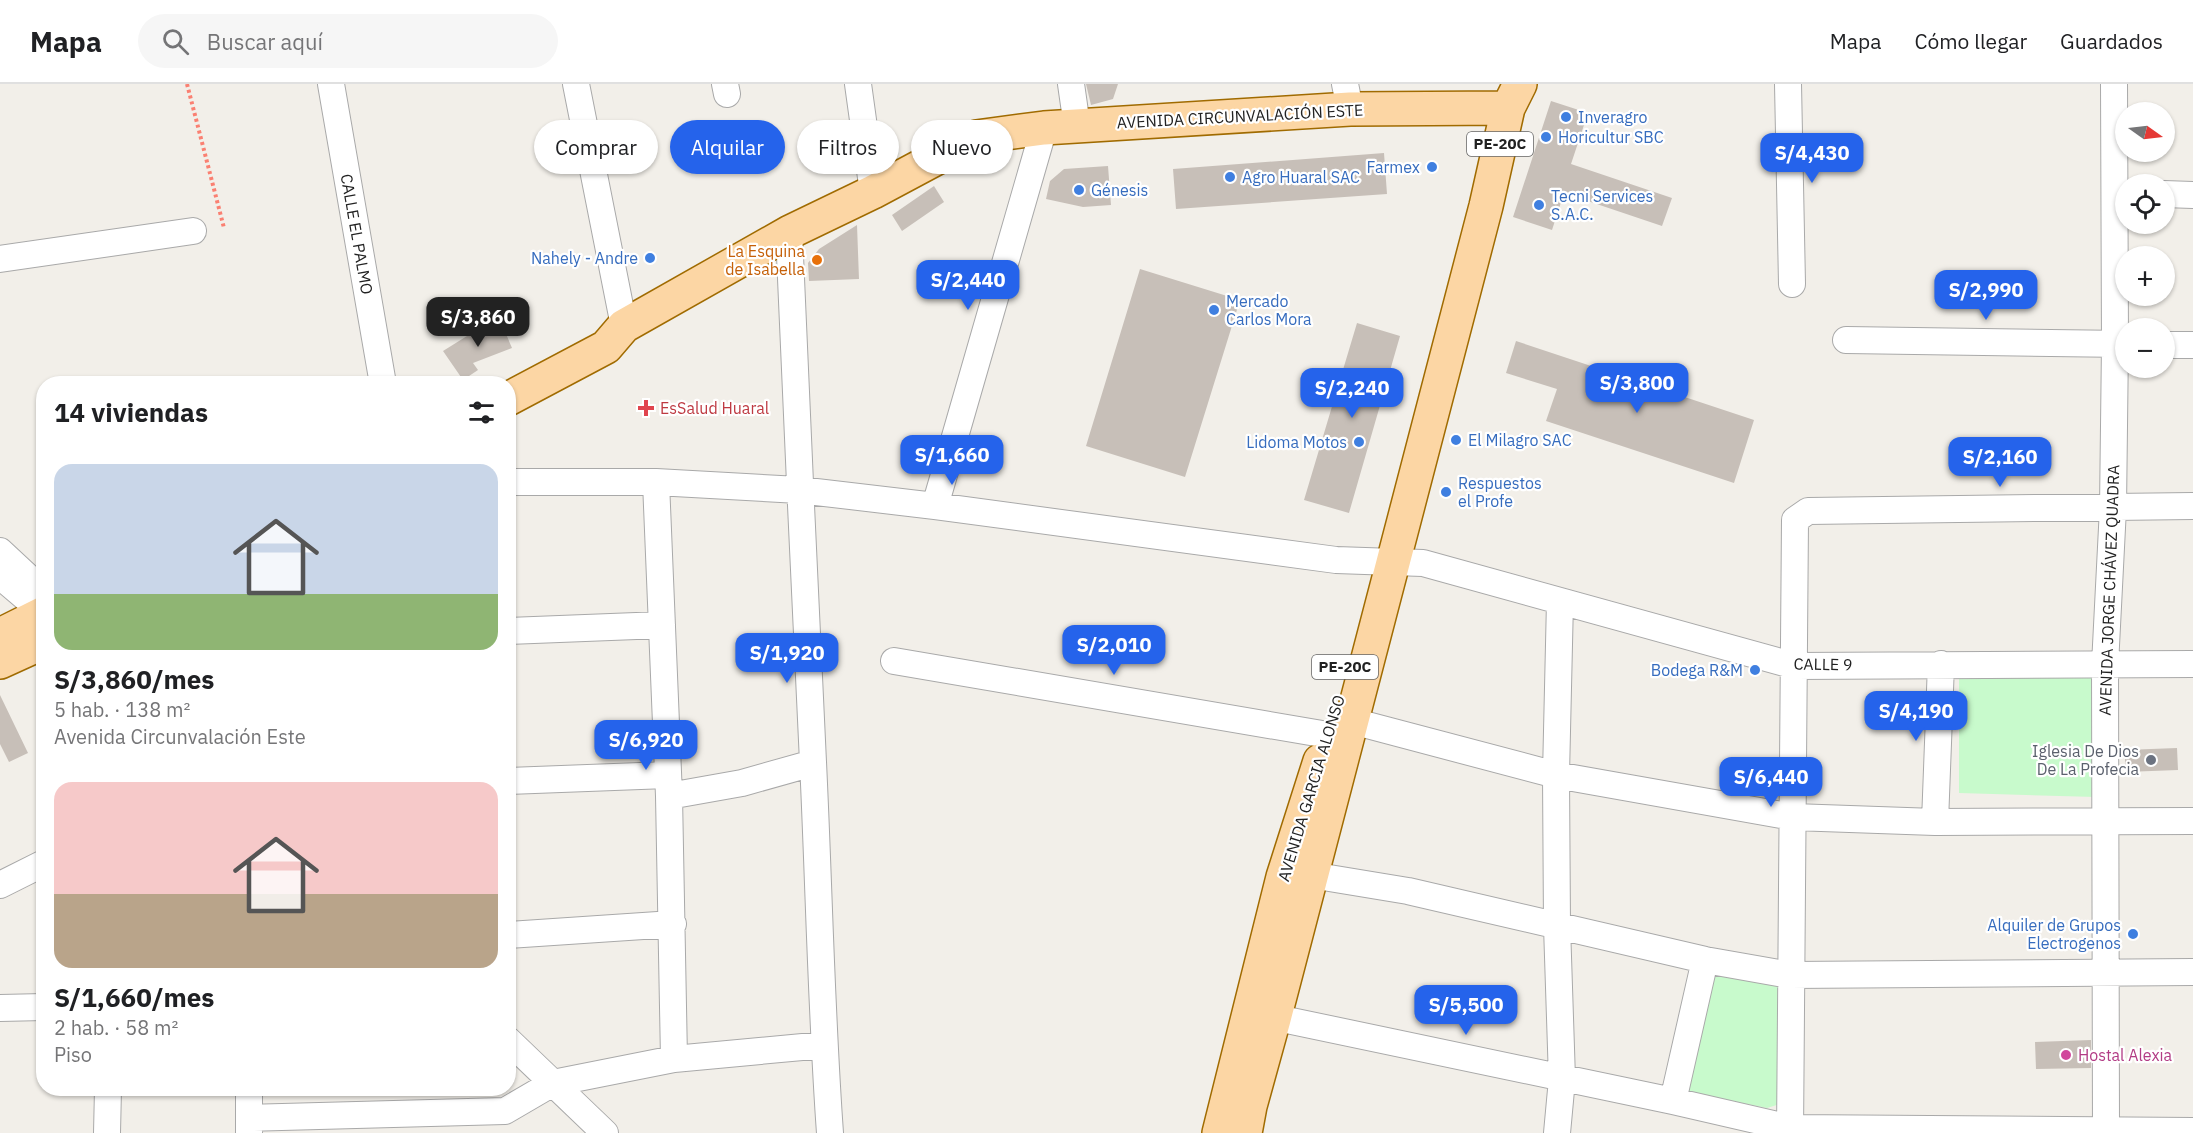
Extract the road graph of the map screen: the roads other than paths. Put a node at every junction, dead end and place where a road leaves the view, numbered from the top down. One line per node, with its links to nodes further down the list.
1 (331, 84): 26 (street, CALLE EL PALMO)
2 (576, 84): 21 (street)
3 (858, 84): 12 (street)
4 (1071, 84): 9 (street)
5 (1788, 84): 19 (street)
6 (2114, 84): 11 (street, AVENIDA JORGE CHÁVEZ QUADRA)
7 (1348, 96): 8 (main road, AVENIDA CIRCUNVALACIÓN ESTE); 9 (main road, AVENIDA CIRCUNVALACIÓN ESTE)
8 (1514, 96): 37 (main road, AVENIDA GARCIA ALONSO / PE-20C)
9 (1077, 126): 10 (main road, AVENIDA CIRCUNVALACIÓN ESTE)
10 (1044, 128): 12 (main road, AVENIDA CIRCUNVALACIÓN ESTE); 33 (street)
11 (2118, 174)
12 (873, 192): 16 (main road, AVENIDA CIRCUNVALACIÓN ESTE)
13 (2175, 194): 14 (street)
14 (2193, 195)
15 (193, 231): 18 (street)
16 (789, 233): 21 (main road, AVENIDA CIRCUNVALACIÓN ESTE); 32 (street)
17 (2119, 234): 20 (street, AVENIDA JORGE CHÁVEZ QUADRA)
18 (1, 256)
19 (1792, 284)
20 (2120, 318)
21 (624, 326): 27 (main road, AVENIDA CIRCUNVALACIÓN ESTE); 29 (main road, AVENIDA CIRCUNVALACIÓN ESTE)
22 (1846, 340): 23 (street)
23 (2115, 344)
24 (2175, 345): 25 (street)
25 (2193, 345)
26 (382, 376)
27 (509, 376)
28 (2119, 378): 35 (street, AVENIDA JORGE CHÁVEZ QUADRA)
29 (516, 395)
30 (516, 482): 31 (street, CALLE 9)
31 (656, 482): 32 (street, CALLE 9); 43 (street)
32 (799, 490): 33 (street, CALLE 9); 54 (street)
33 (935, 506): 37 (street, CALLE 9)
34 (2193, 506): 35 (street)
35 (2113, 508): 51 (street, AVENIDA JORGE CHÁVEZ QUADRA); 52 (street)
36 (0, 551): 39 (street)
37 (1383, 561): 40 (street, CALLE 9); 53 (main road, AVENIDA GARCIA ALONSO / PE-20C)
38 (0, 576): 41 (street)
39 (36, 585)
40 (1560, 601): 52 (street, CALLE 9); 55 (street)
41 (36, 608)
42 (36, 617): 45 (main road)
43 (662, 625): 44 (street); 57 (street)
44 (516, 631)
45 (0, 635)
46 (36, 646): 48 (main road)
47 (894, 661): 53 (street)
48 (0, 662)
49 (1941, 664): 51 (street, CALLE 9); 52 (street, CALLE 9); 60 (street)
50 (2193, 664): 51 (street, CALLE 9)
51 (2105, 665): 61 (street, AVENIDA JORGE CHÁVEZ QUADRA)
52 (1795, 666): 58 (street)
53 (1340, 728): 55 (street); 63 (main road, AVENIDA GARCIA ALONSO / PE-20C)
54 (813, 763): 57 (street); 75 (street)
55 (1556, 775): 58 (street); 66 (street)
56 (516, 781): 57 (street)
57 (668, 786): 65 (street)
58 (1793, 817): 60 (street); 71 (street)
59 (2193, 821): 61 (street)
60 (1935, 822): 61 (street)
61 (2106, 822): 69 (street, AVENIDA JORGE CHÁVEZ QUADRA)
62 (36, 867): 64 (street)
63 (1297, 876): 66 (street); 74 (main road, AVENIDA GARCIA ALONSO / PE-20C)
64 (0, 885)
65 (673, 924): 67 (street); 77 (street)
66 (1557, 926): 68 (street); 78 (street)
67 (516, 934)
68 (1704, 960): 71 (street); 82 (street)
69 (2106, 972): 70 (street); 71 (street); 86 (street, AVENIDA JORGE CHÁVEZ QUADRA)
70 (2193, 972)
71 (1790, 975): 84 (street)
72 (36, 1007): 73 (street)
73 (0, 1008)
74 (1262, 1015): 78 (street); 90 (main road, AVENIDA GARCIA ALONSO / PE-20C); 91 (main road, AVENIDA GARCIA ALONSO / PE-20C)
75 (824, 1045): 77 (street); 89 (street)
76 (516, 1047): 79 (street)
77 (674, 1059): 79 (street)
78 (1562, 1079): 82 (street); 92 (street)
79 (554, 1083): 83 (street); 88 (street)
80 (108, 1096): 87 (street)
81 (249, 1096): 83 (street)
82 (1673, 1101): 84 (street)
83 (249, 1125)
84 (1790, 1130): 86 (street)
85 (2193, 1131): 86 (street)
86 (2106, 1132)
87 (107, 1133)
88 (605, 1133)
89 (830, 1133)
90 (1219, 1133)
91 (1245, 1133)
92 (1557, 1133)

